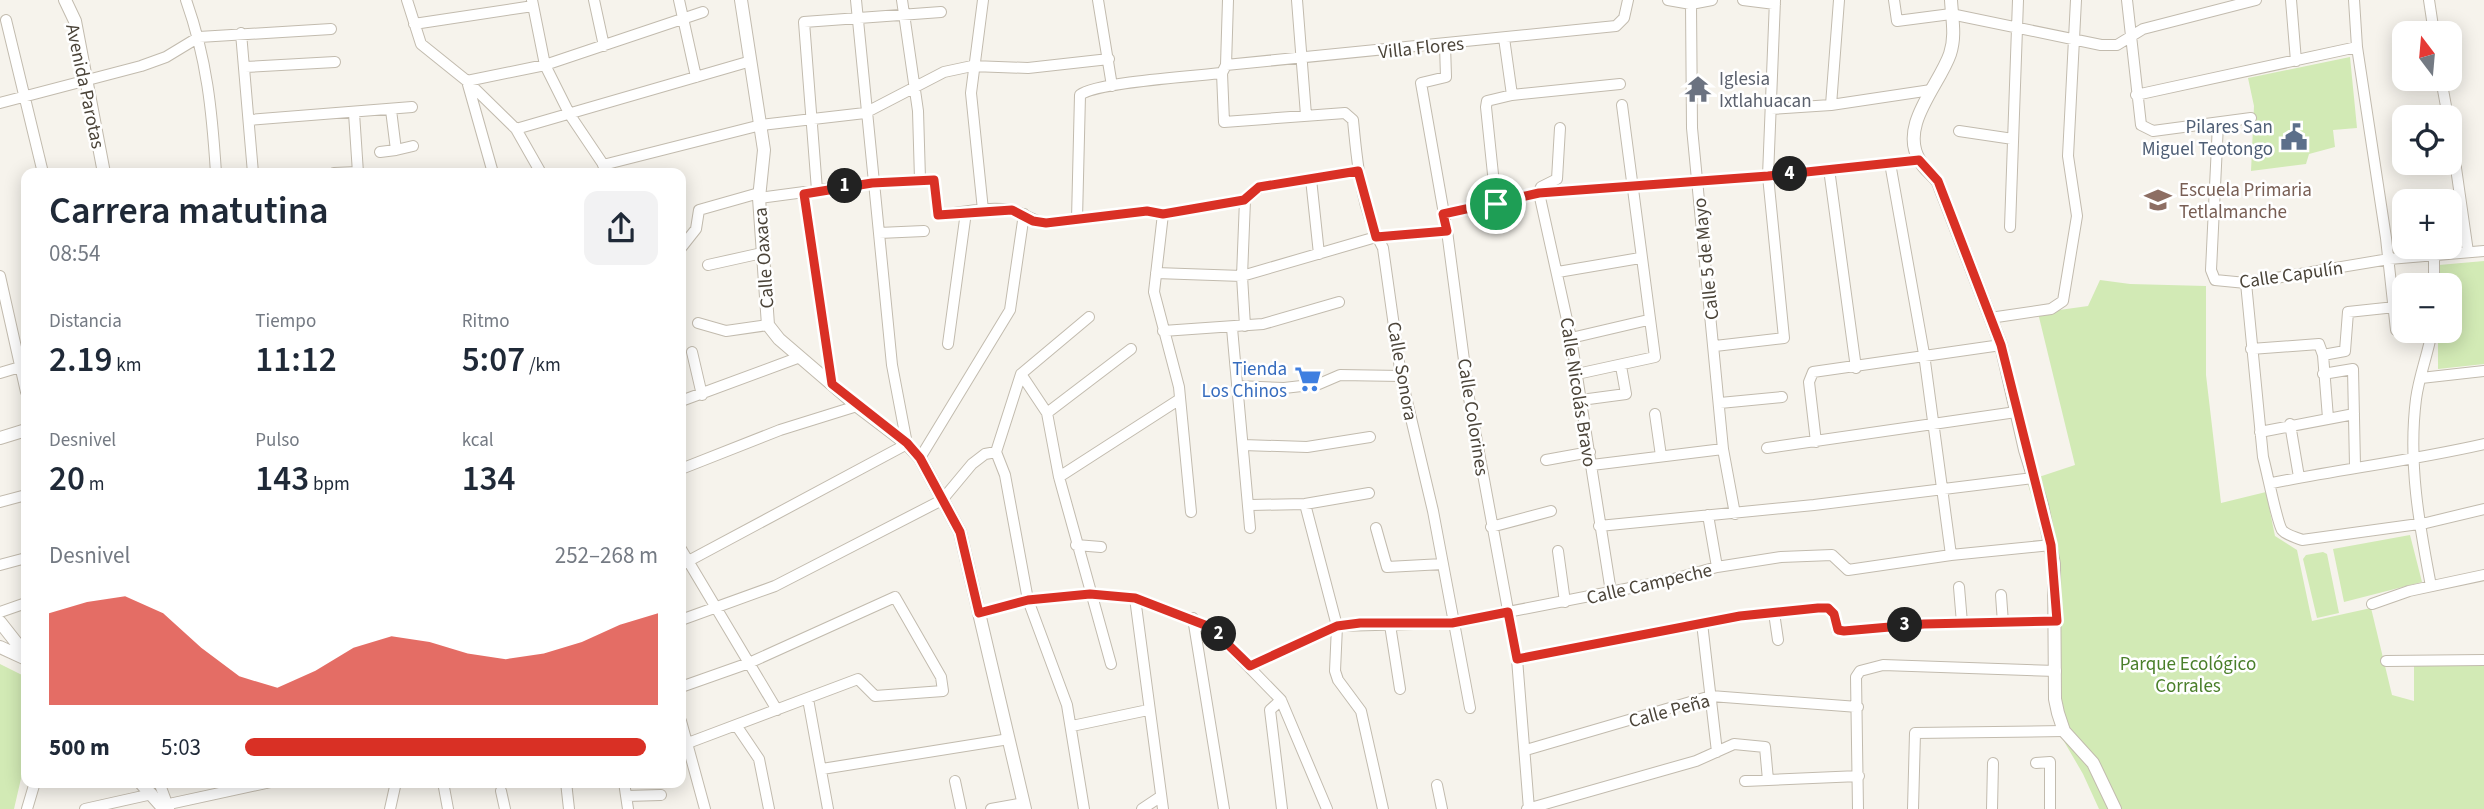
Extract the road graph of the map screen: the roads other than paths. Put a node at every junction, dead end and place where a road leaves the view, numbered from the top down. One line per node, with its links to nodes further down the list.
1 (65, 0): 60 (street, Avenida Parotas)
2 (186, 0): 43 (street)
3 (407, 0): 39 (street)
4 (594, 0): 48 (street)
5 (679, 0): 35 (street)
6 (741, 0): 52 (street, Calle Oaxaca)
7 (856, 0): 36 (street)
8 (902, 0): 34 (street)
9 (983, 0): 57 (street)
10 (1098, 0): 51 (street)
11 (1228, 0): 58 (street)
12 (1297, 0): 50 (street)
13 (1628, 0): 45 (street, Villa Flores)
14 (1668, 0): 30 (street)
15 (1712, 0): 30 (street)
16 (1743, 0): 27 (street)
17 (1839, 0): 71 (street)
18 (1894, 0): 33 (street)
19 (1951, 0): 33 (street)
20 (2018, 0): 41 (street)
21 (2076, 0): 46 (street)
22 (2127, 0): 44 (street)
23 (2256, 0): 28 (street)
24 (2291, 0): 53 (street)
25 (2354, 0): 49 (street)
26 (2429, 0): 38 (street)
27 (1775, 2): 73 (street)
28 (2238, 2): 44 (street)
29 (533, 3): 39 (street); 55 (street)
30 (1691, 4): 108 (street, Calle 5 de Mayo)
31 (703, 12): 35 (street)
32 (941, 12): 34 (street)
33 (1951, 14): 41 (street); 65 (street)
34 (903, 15): 36 (street); 64 (street)
35 (685, 17): 48 (street); 59 (street)
36 (858, 18): 76 (street); 80 (street)
37 (6, 20): 66 (street)
38 (2432, 21)
39 (414, 24): 61 (street)
40 (331, 29): 42 (street)
41 (2016, 29): 46 (street); 87 (street)
42 (240, 33): 43 (street); 56 (street)
43 (199, 37): 60 (street); 95 (street)
44 (2131, 37): 46 (street); 68 (street)
45 (1504, 38): 47 (street, Villa Flores); 67 (street)
46 (2072, 41): 148 (street)
47 (1445, 45): 50 (street, Villa Flores); 121 (street, Calle Colorines)
48 (604, 46): 55 (street)
49 (2357, 47): 53 (street); 135 (street)
50 (1303, 58): 58 (street, Villa Flores); 78 (street)
51 (1108, 59): 57 (street); 63 (street)
52 (751, 61): 59 (street); 83 (street, Calle Oaxaca)
53 (2296, 61): 68 (street)
54 (335, 62): 56 (street)
55 (545, 65): 61 (street); 77 (street)
56 (245, 66): 81 (street)
57 (972, 66): 64 (street); 117 (street)
58 (1224, 69): 63 (street, Villa Flores); 78 (street)
59 (696, 77): 77 (street)
60 (85, 80): 66 (street); 94 (street, Avenida Parotas)
61 (467, 81): 85 (street); 98 (street)
62 (1620, 84): 67 (street)
63 (1112, 86): 122 (street, Villa Flores)
64 (913, 87): 76 (street); 106 (street)
65 (1931, 90): 71 (street); 91 (street)
66 (26, 94): 69 (street); 93 (street)
67 (1512, 95): 116 (street)
68 (2136, 95): 82 (street)
69 (0, 103)
70 (1622, 105): 110 (street)
71 (1831, 105): 73 (street)
72 (412, 107): 74 (street)
73 (1771, 108): 105 (street)
74 (390, 110): 75 (street); 89 (street)
75 (354, 113): 81 (street); 97 (street)
76 (865, 113): 80 (street); 109 (street)
77 (570, 115): 85 (street); 100 (street)
78 (1306, 115): 103 (street, Calle Sonora)
79 (2251, 118): 82 (street)
80 (812, 119): 83 (street); 111 (street)
81 (249, 120): 96 (street)
82 (2218, 124): 142 (street, Calle Capulín)
83 (761, 125): 101 (street); 114 (street, Calle Oaxaca)
84 (1560, 128): 112 (street)
85 (516, 129): 99 (street)
86 (1959, 131): 87 (street)
87 (2013, 139): 123 (street)
88 (413, 146): 89 (street)
89 (396, 150): 90 (street)
90 (380, 152)
91 (1919, 160): 92 (street); 148 (street)
92 (1890, 163): 102 (street); 164 (street)
93 (42, 168)
94 (103, 168)
95 (216, 168)
96 (253, 168)
97 (358, 168)
98 (492, 168)
99 (538, 168)
100 (605, 168)
101 (610, 168)
102 (1829, 169): 105 (street); 169 (street)
103 (1358, 171): 107 (street); 127 (street, Calle Sonora)
104 (2457, 175): 130 (street)
105 (1768, 176): 108 (street); 159 (street)
106 (920, 179): 109 (street); 118 (street)
107 (1311, 179): 115 (street); 133 (street)
108 (1697, 181): 110 (street); 159 (street, Calle 5 de Mayo)
109 (872, 183): 111 (street); 126 (street)
110 (1632, 187): 112 (street); 134 (street)
111 (817, 190): 113 (street)
112 (1539, 193): 116 (street); 138 (street, Calle Nicolás Bravo)
113 (804, 194): 114 (street); 179 (street)
114 (759, 196): 128 (street); 131 (street, Calle Oaxaca)
115 (1244, 200): 120 (street); 141 (street)
116 (1496, 204): 121 (street)
117 (983, 210): 118 (street); 119 (street)
118 (966, 212): 157 (street)
119 (1024, 214): 122 (street); 208 (street)
120 (1163, 214): 122 (street); 139 (street)
121 (1443, 214): 125 (street, Calle Colorines)
122 (1077, 219)
123 (2010, 227)
124 (924, 231): 126 (street)
125 (1447, 231): 127 (street); 233 (street, Calle Colorines)
126 (878, 233): 200 (street)
127 (1376, 237): 133 (street); 177 (street, Calle Sonora)
128 (686, 241)
129 (2484, 251): 130 (street, Calle Capulín)
130 (2468, 252): 132 (street, Calle Capulín)
131 (762, 253): 137 (street); 151 (street, Calle Oaxaca)
132 (2462, 253)
133 (1319, 254): 141 (street)
134 (1640, 258): 138 (street); 149 (street)
135 (2389, 259): 136 (street, Calle Capulín); 142 (street, Calle Capulín); 143 (street)
136 (2392, 259)
137 (708, 265)
138 (1558, 272): 155 (street, Calle Nicolás Bravo)
139 (1156, 273): 141 (street); 154 (street)
140 (0, 276): 144 (street)
141 (1242, 276): 152 (street)
142 (2246, 283): 161 (street)
143 (2392, 283)
144 (3, 299): 167 (street)
145 (1339, 302): 152 (street)
146 (2392, 307): 162 (street)
147 (1088, 317): 174 (street)
148 (1990, 318): 158 (street)
149 (1648, 320): 155 (street); 168 (street)
150 (698, 324): 151 (street)
151 (768, 325): 166 (street, Calle Oaxaca)
152 (1245, 326): 153 (street)
153 (1232, 328): 154 (street); 180 (street)
154 (1163, 331): 183 (street)
155 (1572, 338): 175 (street, Calle Nicolás Bravo)
156 (2429, 343): 178 (street)
157 (948, 344)
158 (2001, 345): 164 (street); 188 (street)
159 (1715, 346): 186 (street, Calle 5 de Mayo)
160 (1130, 349): 189 (street)
161 (2251, 349): 165 (street); 196 (street)
162 (2345, 351): 165 (street); 170 (street)
163 (692, 352): 181 (street)
164 (1924, 354): 169 (street); 194 (street)
165 (2323, 355): 176 (street)
166 (800, 357): 179 (street, Calle Oaxaca); 181 (street)
167 (20, 366): 171 (street); 173 (street)
168 (1621, 366): 175 (street); 185 (street)
169 (1856, 368): 199 (street)
170 (2353, 369): 176 (street); 191 (street)
171 (21, 370)
172 (2484, 371): 178 (street)
173 (0, 373)
174 (1021, 374): 189 (street); 205 (street)
175 (1577, 374): 185 (street, Calle Nicolás Bravo)
176 (2323, 374): 192 (street)
177 (1401, 376): 180 (street); 242 (street, Calle Sonora)
178 (2421, 378): 210 (street)
179 (832, 384): 187 (street, Calle Oaxaca)
180 (1237, 386): 202 (street)
181 (702, 395): 184 (street)
182 (1782, 397): 186 (street)
183 (1180, 399): 214 (street); 227 (street)
184 (686, 400)
185 (1581, 400): 206 (street, Calle Nicolás Bravo)
186 (1720, 403): 203 (street, Calle 5 de Mayo)
187 (857, 406): 200 (street, Calle Oaxaca); 213 (street)
188 (2016, 412): 194 (street); 216 (street)
189 (1047, 413): 214 (street)
190 (1656, 414): 207 (street)
191 (2354, 414): 192 (street); 212 (street)
192 (2328, 418): 193 (street)
193 (2290, 424): 196 (street); 215 (street)
194 (1934, 425): 199 (street); 218 (street)
195 (21, 432): 198 (street)
196 (2260, 432): 217 (street)
197 (1370, 437): 202 (street)
198 (0, 438)
199 (1816, 442): 204 (street)
200 (907, 443): 208 (street, Calle Oaxaca); 241 (street)
201 (2484, 444): 210 (street)
202 (1243, 445): 224 (street)
203 (1723, 449): 207 (street); 228 (street, Calle 5 de Mayo)
204 (1767, 449)
205 (996, 452): 221 (street); 253 (street)
206 (1590, 452): 209 (street); 211 (street, Calle Nicolás Bravo)
207 (1661, 456): 211 (street)
208 (920, 458): 221 (street, Calle Oaxaca)
209 (1546, 460)
210 (2413, 460): 212 (street); 230 (street)
211 (1592, 465): 231 (street, Calle Nicolás Bravo)
212 (2355, 466): 215 (street)
213 (686, 467)
214 (1059, 477): 235 (street)
215 (2299, 477): 217 (street)
216 (2033, 478): 218 (street); 236 (street)
217 (2272, 483): 230 (street)
218 (1943, 490): 228 (street); 239 (street)
219 (1369, 493): 223 (street)
220 (21, 496): 222 (street)
221 (942, 500): 257 (street); 261 (street, Calle Oaxaca)
222 (0, 502)
223 (1305, 504): 224 (street); 271 (street)
224 (1251, 505): 234 (street)
225 (2484, 509): 230 (street)
226 (1551, 511): 233 (street)
227 (1192, 512)
228 (1735, 514): 229 (street)
229 (1708, 515): 231 (street); 245 (street)
230 (2419, 524): 247 (street)
231 (1599, 526): 249 (street, Calle Nicolás Bravo)
232 (1376, 527): 242 (street)
233 (1491, 527): 259 (street, Calle Colorines)
234 (1250, 528)
235 (1076, 545): 237 (street); 250 (street)
236 (2051, 545): 239 (street, Calle Campeche); 264 (street)
237 (1101, 547)
238 (1558, 551): 254 (street)
239 (1951, 555): 245 (street, Calle Campeche)
240 (21, 559): 243 (street)
241 (686, 562)
242 (1443, 564): 266 (street, Calle Sonora)
243 (0, 565)
244 (686, 566): 257 (street)
245 (1717, 567): 249 (street, Calle Campeche)
246 (2484, 575): 247 (street)
247 (2431, 586): 255 (street)
248 (1959, 587): 268 (street)
249 (1611, 592): 254 (street, Calle Campeche)
250 (1090, 594): 252 (street); 253 (street); 280 (street)
251 (2001, 595): 269 (street)
252 (1135, 598): 263 (street); 291 (street)
253 (1028, 600): 261 (street); 293 (street)
254 (1564, 601): 259 (street, Calle Campeche)
255 (2372, 604)
256 (21, 605): 258 (street)
257 (715, 608): 262 (street); 279 (street)
258 (0, 612)
259 (1508, 612): 266 (street, Calle Campeche); 276 (street, Calle Colorines)
260 (1774, 612): 267 (street); 268 (street); 272 (street)
261 (979, 613): 296 (street, Calle Oaxaca)
262 (686, 618)
263 (1193, 618): 281 (street); 338 (street)
264 (2057, 621): 269 (street); 282 (street)
265 (0, 622): 274 (street)
266 (1452, 623): 270 (street, Calle Campeche); 289 (street, Calle Sonora)
267 (1702, 623): 276 (street); 285 (street)
268 (1962, 623): 269 (street)
269 (2003, 623)
270 (1390, 625): 271 (street, Calle Campeche); 284 (street)
271 (1337, 626): 281 (street, Calle Campeche); 341 (street)
272 (1778, 640)
273 (0, 647): 275 (street)
274 (21, 650)
275 (21, 655)
276 (1517, 659): 298 (street, Calle Colorines)
277 (2484, 660): 278 (street)
278 (2386, 661)
279 (749, 663): 283 (street); 286 (street); 290 (street)
280 (1111, 664)
281 (1250, 666): 287 (street)
282 (2056, 671): 288 (street); 294 (street)
283 (686, 685)
284 (1399, 689)
285 (1711, 696): 288 (street, Calle Peña); 298 (street, Calle Peña); 299 (street)
286 (808, 699): 290 (street); 302 (street)
287 (1281, 701): 339 (street); 340 (street)
288 (1858, 707): 303 (street)
289 (1470, 708)
290 (777, 710): 292 (street)
291 (1149, 710): 293 (street); 320 (street)
292 (736, 724): 297 (street); 331 (street)
293 (1072, 726): 335 (street)
294 (2063, 731): 345 (street); 348 (street)
295 (686, 737): 297 (street)
296 (1009, 739): 302 (street); 321 (street, Calle Oaxaca)
297 (688, 743): 330 (street)
298 (1526, 750): 343 (street, Calle Colorines)
299 (1717, 752): 304 (street); 343 (street)
300 (1993, 763): 346 (street)
301 (2036, 763): 347 (street)
302 (821, 769): 332 (street)
303 (1859, 776): 304 (street); 344 (street)
304 (1768, 780): 306 (street)
305 (955, 781): 333 (street)
306 (1745, 781)
307 (1437, 785): 342 (street)
308 (33, 788): 323 (street)
309 (146, 788): 317 (street)
310 (161, 788): 322 (street)
311 (246, 788): 322 (street)
312 (395, 788): 325 (street)
313 (444, 788): 326 (street)
314 (567, 788): 328 (street)
315 (625, 788): 319 (street)
316 (501, 791): 327 (street)
317 (152, 794): 322 (street); 324 (street)
318 (661, 795): 319 (street)
319 (626, 796): 329 (street)
320 (1160, 797): 336 (street); 337 (street)
321 (1025, 806): 334 (street)
322 (167, 807)
323 (27, 809)
324 (85, 809)
325 (390, 809)
326 (448, 809)
327 (505, 809)
328 (569, 809)
329 (628, 809)
330 (705, 809)
331 (769, 809)
332 (828, 809)
333 (961, 809)
334 (991, 809)
335 (1084, 809)
336 (1142, 809)
337 (1163, 809)
338 (1224, 809)
339 (1282, 809)
340 (1327, 809)
341 (1383, 809)
342 (1443, 809)
343 (1528, 809)
344 (1858, 809)
345 (1913, 809)
346 (1992, 809)
347 (2050, 809)
348 (2114, 809)

